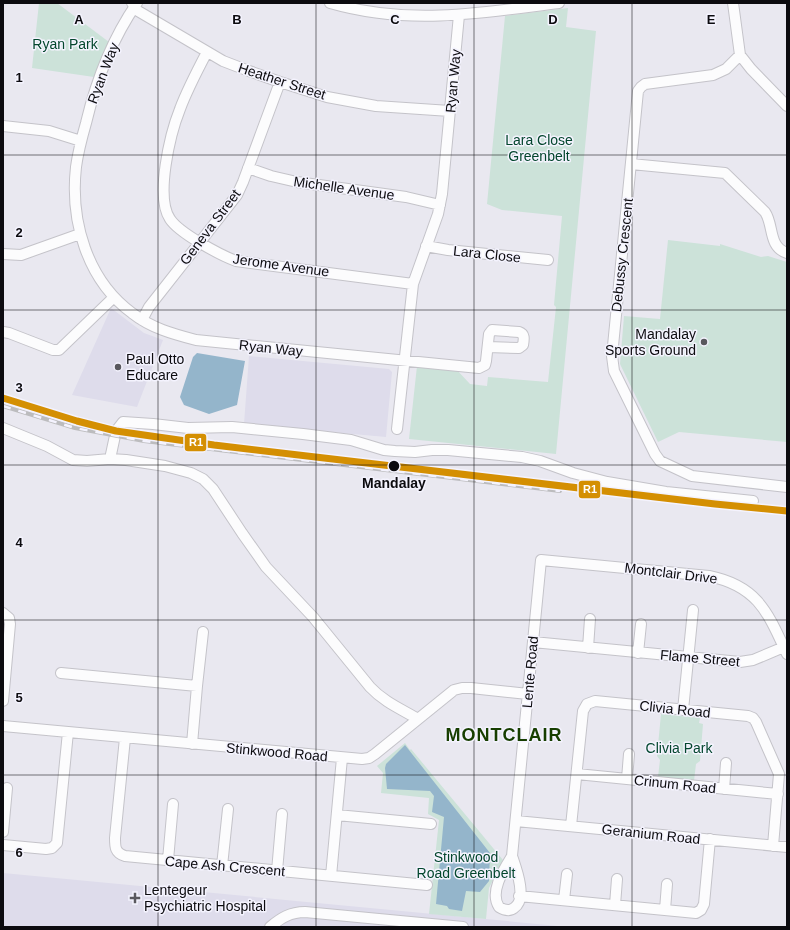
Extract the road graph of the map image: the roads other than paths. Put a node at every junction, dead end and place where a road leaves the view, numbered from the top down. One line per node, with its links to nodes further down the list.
1 (330, 3): 5 (street)
2 (554, 3): 5 (street)
3 (733, 3): 7 (street)
4 (135, 4): 6 (street, Heather Street); 12 (street, Ryan Way)
5 (459, 15): 10 (street, Ryan Way)
6 (207, 52): 8 (street, Heather Street); 17 (street, Jerome Avenue)
7 (740, 55): 9 (street); 13 (street, Debussy Crescent)
8 (280, 82): 10 (street, Heather Street); 14 (street, Geneva Street)
9 (786, 102)
10 (450, 111): 15 (street, Ryan Way)
11 (3, 126): 12 (street)
12 (81, 141): 16 (street, Ryan Way)
13 (631, 164): 19 (street); 31 (street, Debussy Crescent)
14 (248, 168): 15 (street, Michelle Avenue); 17 (street, Geneva Street)
15 (440, 205): 18 (street, Ryan Way)
16 (80, 234): 20 (street); 23 (street, Ryan Way)
17 (200, 242): 22 (street, Jerome Avenue); 24 (street, Geneva Street)
18 (426, 246): 21 (street, Lara Close); 22 (street, Ryan Way)
19 (787, 253)
20 (3, 254)
21 (548, 260)
22 (413, 284): 27 (street, Ryan Way)
23 (114, 297): 24 (street, Ryan Way); 25 (street)
24 (142, 320): 27 (street, Ryan Way)
25 (3, 332)
26 (488, 346): 27 (street)
27 (404, 361): 29 (street)
28 (3, 428): 30 (street)
29 (397, 429)
30 (110, 459): 32 (street); 50 (street)
31 (787, 487)
32 (753, 502)
33 (540, 560): 39 (street, Lente Road); 41 (street, Montclair Drive)
34 (693, 610): 43 (street)
35 (3, 613): 44 (street)
36 (590, 619): 40 (street)
37 (641, 624): 42 (street)
38 (203, 632): 46 (street)
39 (533, 642): 40 (street, Flame Street); 47 (street, Lente Road)
40 (588, 648): 42 (street, Flame Street)
41 (785, 651): 43 (street, Flame Street)
42 (638, 653): 43 (street, Flame Street)
43 (688, 658): 49 (street)
44 (4, 668): 48 (street)
45 (62, 673): 46 (street)
46 (197, 686): 54 (street)
47 (528, 694): 50 (street, Stinkwood Road); 67 (street, Lente Road)
48 (3, 701)
49 (683, 710): 58 (street, Clivia Road); 62 (street, Clivia Road)
50 (418, 719): 56 (street, Stinkwood Road)
51 (3, 726): 52 (street, Stinkwood Road)
52 (68, 732): 53 (street, Stinkwood Road); 72 (street)
53 (125, 738): 54 (street, Stinkwood Road); 76 (street, Cape Ash Crescent)
54 (192, 744): 56 (street, Stinkwood Road)
55 (629, 754): 59 (street, Crinum Road)
56 (342, 758): 66 (street)
57 (726, 763): 61 (street, Crinum Road)
58 (577, 774): 59 (street, Crinum Road); 69 (street, Clivia Road)
59 (627, 779): 61 (street, Crinum Road)
60 (7, 788): 70 (street)
61 (724, 789): 62 (street, Crinum Road)
62 (778, 794): 73 (street, Clivia Road)
63 (174, 804): 76 (street)
64 (228, 809): 77 (street)
65 (282, 814): 78 (street)
66 (337, 815): 68 (street); 80 (street)
67 (516, 820): 69 (street, Geranium Road); 75 (street, Lente Road)
68 (431, 824)
69 (571, 826): 71 (street, Geranium Road)
70 (3, 832)
71 (710, 840): 73 (street, Geranium Road); 87 (street)
72 (3, 845)
73 (773, 846): 74 (street, Geranium Road)
74 (787, 847)
75 (512, 856): 84 (street, Lente Road); 84 (street, Lente Road)
76 (168, 860): 77 (street, Cape Ash Crescent)
77 (222, 866): 78 (street, Cape Ash Crescent)
78 (276, 871): 80 (street, Cape Ash Crescent)
79 (567, 874): 85 (street)
80 (331, 876): 83 (street, Cape Ash Crescent)
81 (617, 879): 86 (street)
82 (668, 884): 87 (street)
83 (427, 885)
84 (520, 896): 85 (street)
85 (564, 900): 86 (street)
86 (615, 905): 87 (street)
87 (665, 910)
88 (270, 927): 89 (street)
89 (463, 927)

